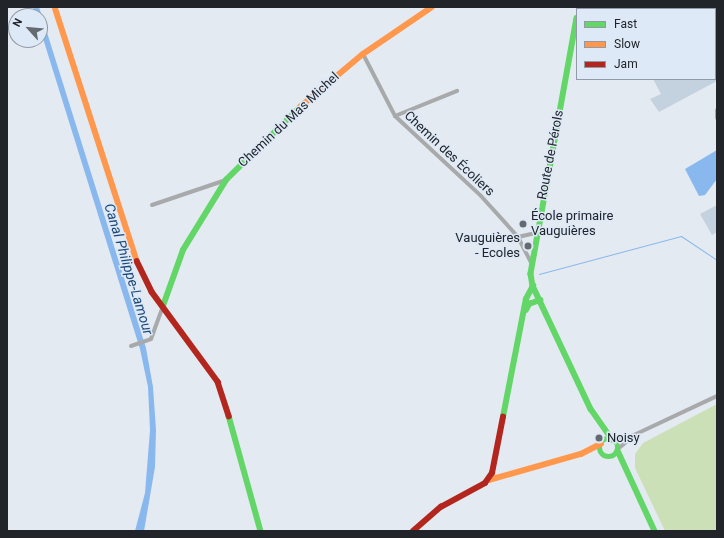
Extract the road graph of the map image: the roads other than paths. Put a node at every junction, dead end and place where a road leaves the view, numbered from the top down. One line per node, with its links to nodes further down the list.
1 (55, 7): 16 (street)
2 (432, 7): 4 (street, Chemin du Mas Michel)
3 (576, 23): 11 (street, Route de Pérols)
4 (363, 54): 7 (street, Chemin des Écoliers); 9 (street, Chemin du Mas Michel)
5 (457, 91): 7 (street)
6 (717, 110): 8 (street)
7 (395, 116): 12 (street, Chemin des Écoliers)
8 (717, 118)
9 (226, 180): 10 (street); 16 (street, Chemin du Mas Michel)
10 (152, 205)
11 (536, 233): 12 (street); 13 (street, Route de Pérols)
12 (518, 237): 13 (street, Chemin des Écoliers)
13 (531, 262): 14 (street, Route de Pérols)
14 (533, 286): 15 (street, Route de Pérols); 17 (street)
15 (540, 300): 17 (street); 20 (street, Route de Pérols)
16 (163, 306): 18 (street); 30 (street)
17 (525, 312): 29 (street)
18 (131, 346)
19 (717, 396): 21 (street)
20 (598, 423): 22 (street, Route de Pérols); 23 (street, Route de Pérols)
21 (634, 435): 22 (street); 24 (street)
22 (613, 440): 23 (street); 24 (street)
23 (601, 443): 25 (street); 26 (street)
24 (618, 450): 27 (street); 28 (street)
25 (581, 454): 26 (street); 29 (street)
26 (602, 454): 27 (street)
27 (611, 457): 28 (street)
28 (627, 474): 32 (street)
29 (489, 480): 31 (street)
30 (261, 531)
31 (413, 531)
32 (655, 531)

